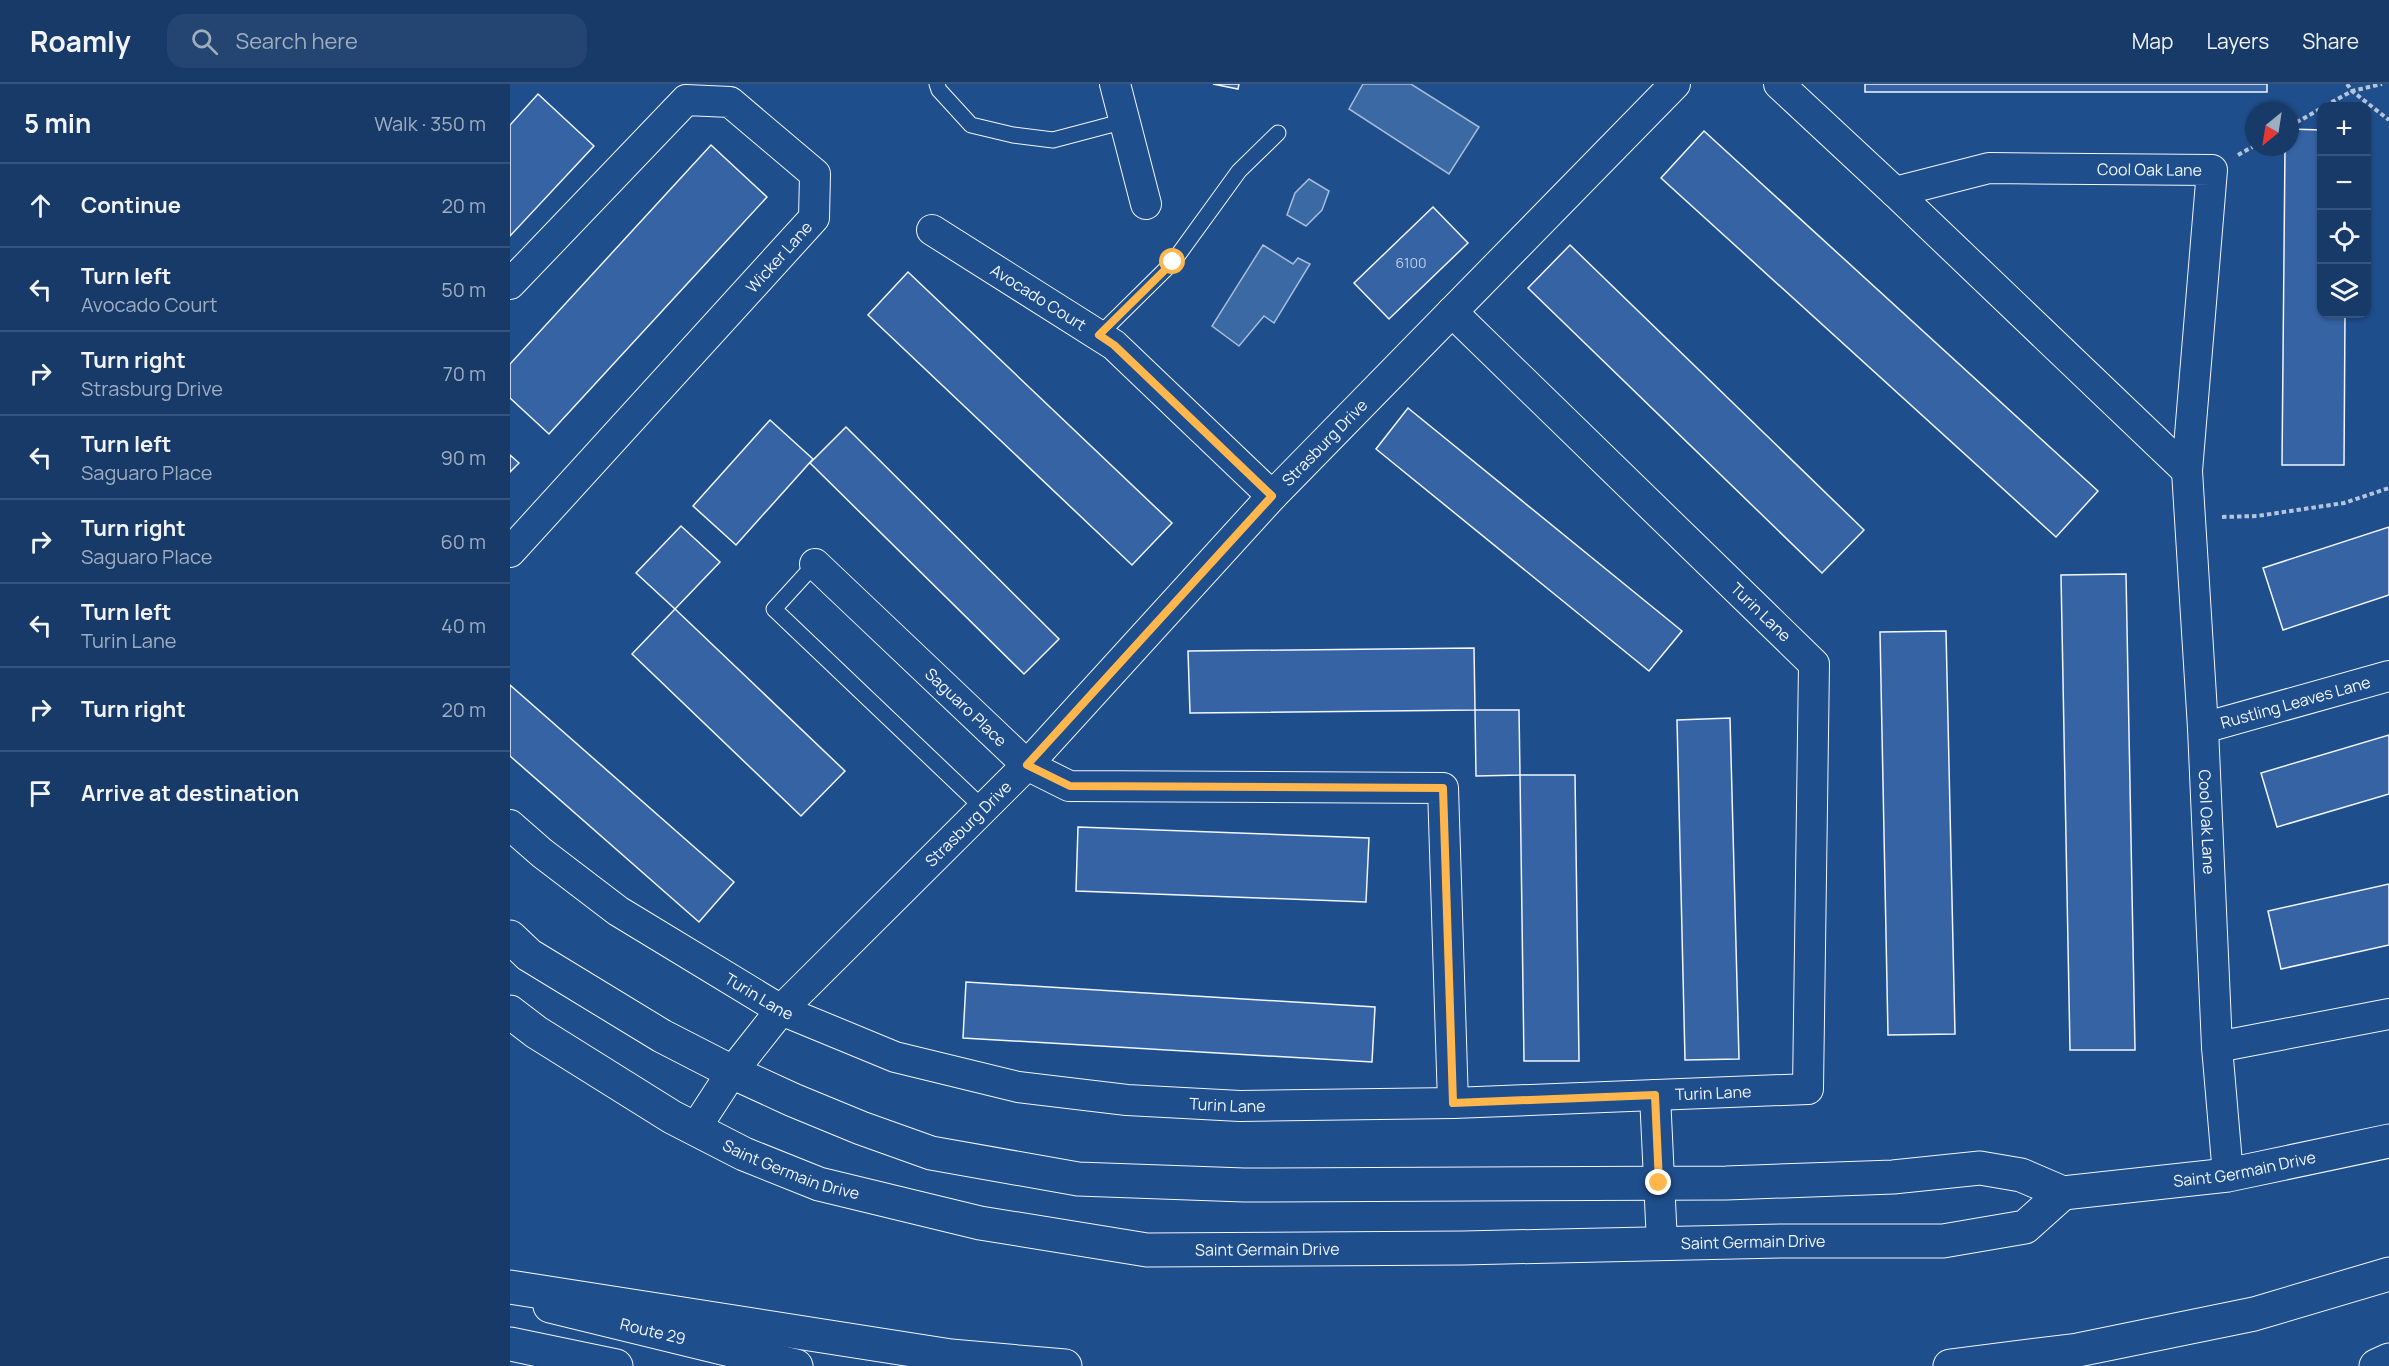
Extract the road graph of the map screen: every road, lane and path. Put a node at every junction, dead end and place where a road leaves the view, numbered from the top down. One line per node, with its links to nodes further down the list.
1 (937, 84): 11 (lane)
2 (1115, 84): 11 (street)
3 (1675, 84): 18 (street, Strasburg Drive)
4 (1779, 84): 14 (street)
5 (2347, 84): 7 (path)
6 (2382, 84): 7 (path)
7 (2352, 91): 8 (path); 10 (path)
8 (2332, 102)
9 (2317, 110): 12 (path)
10 (2389, 120)
11 (1125, 121): 15 (street)
12 (2299, 121)
13 (1278, 133): 19 (lane)
14 (1895, 192): 20 (street); 20 (street, Cool Oak Lane)
15 (1146, 204)
16 (932, 230): 19 (street, Avocado Court)
17 (510, 284): 24 (street, Wicker Lane)
18 (1452, 312): 22 (street, Strasburg Drive); 37 (street, Turin Lane)
19 (1099, 335): 22 (street, Avocado Court)
20 (2187, 471): 23 (street, Cool Oak Lane)
21 (2389, 488): 23 (path)
22 (1272, 496): 28 (street, Strasburg Drive)
23 (2190, 517): 27 (street, Cool Oak Lane)
24 (510, 552)
25 (814, 564): 28 (street, Saguaro Place); 29 (lane)
26 (2389, 675): 27 (street, Rustling Leaves Lane)
27 (2203, 728): 35 (street, Cool Oak Lane)
28 (1027, 765): 29 (street, Strasburg Drive); 38 (street, Saguaro Place)
29 (983, 808): 32 (street, Strasburg Drive)
30 (510, 825): 32 (street, Turin Lane)
31 (510, 937): 36 (main road, Saint Germain Drive)
32 (781, 1010): 36 (street, Strasburg Drive); 38 (street, Turin Lane)
33 (510, 1012): 39 (main road, Saint Germain Drive)
34 (2389, 1014): 35 (street)
35 (2217, 1047): 41 (street, Cool Oak Lane)
36 (732, 1072): 39 (street, Strasburg Drive); 42 (main road, Saint Germain Drive)
37 (1655, 1095): 38 (street, Turin Lane); 42 (street)
38 (1453, 1103)
39 (695, 1129): 44 (main road, Saint Germain Drive)
40 (2389, 1141): 41 (main road, Saint Germain Drive)
41 (2228, 1175): 43 (main road, Saint Germain Drive)
42 (1659, 1183): 43 (main road, Saint Germain Drive); 44 (street)
43 (2063, 1193): 44 (main road, Saint Germain Drive)
44 (1662, 1243)
45 (2389, 1274): 53 (main road)
46 (510, 1287): 52 (main road)
47 (510, 1296): 51 (main road, Route 29)
48 (510, 1344): 50 (main road)
49 (2389, 1360): 54 (main road)
50 (616, 1366)
51 (796, 1366)
52 (1065, 1366)
53 (1950, 1366)
54 (2376, 1366)

